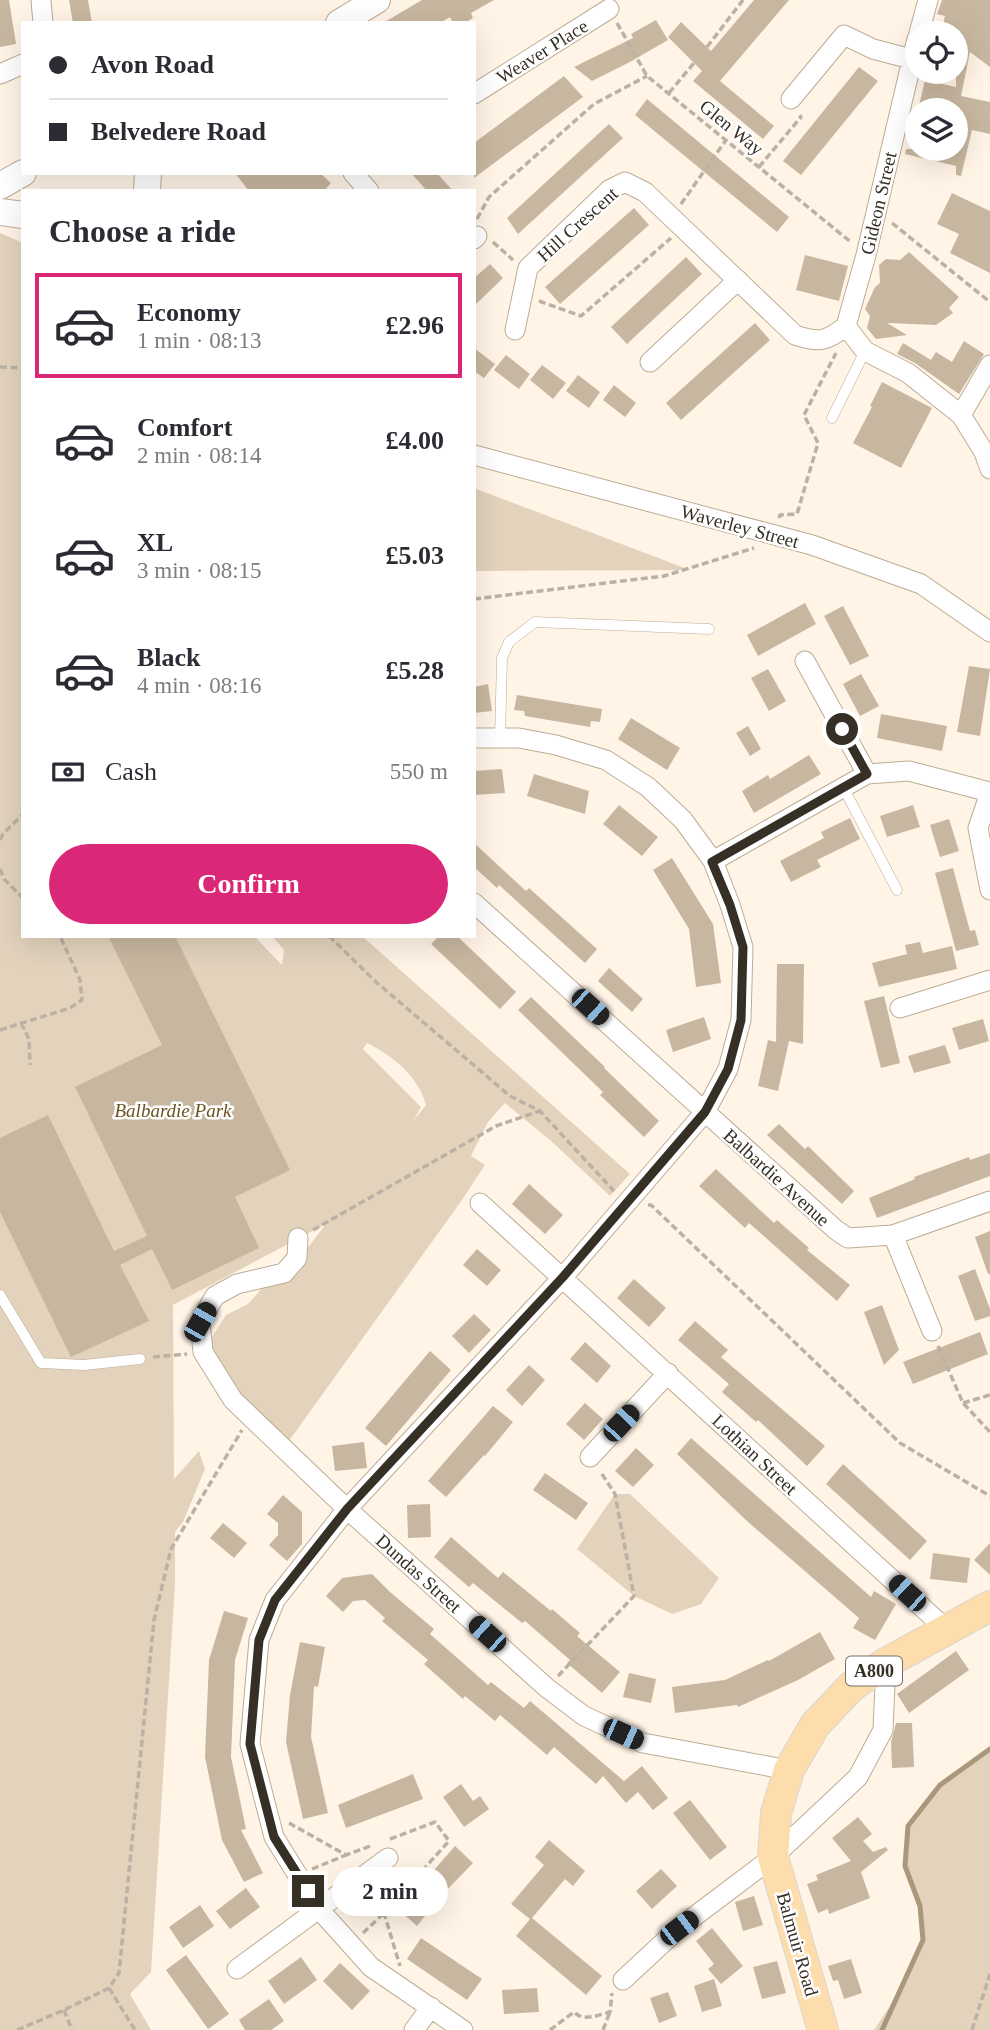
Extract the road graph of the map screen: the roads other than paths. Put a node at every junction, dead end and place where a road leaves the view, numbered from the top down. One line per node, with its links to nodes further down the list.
1 (41, 0): 5 (street)
2 (377, 0): 6 (main road)
3 (928, 0): 7 (street)
4 (609, 9): 12 (street, Weaver Place)
5 (43, 21)
6 (342, 21)
7 (922, 21)
8 (905, 57): 13 (street)
9 (21, 65): 10 (street)
10 (0, 74)
11 (905, 84): 20 (street, Gideon Street)
12 (476, 93)
13 (791, 99)
14 (21, 175): 15 (main road)
15 (0, 186)
16 (0, 212): 17 (main road)
17 (21, 215)
18 (738, 280): 19 (street, Hill Crescent); 20 (street, Hill Crescent); 22 (street)
19 (515, 330)
20 (839, 332): 21 (street)
21 (864, 351): 24 (street); 25 (lane)
22 (650, 362)
23 (990, 365): 24 (street)
24 (961, 415): 27 (street)
25 (832, 418)
26 (476, 457): 29 (street, Waverley Street)
27 (990, 469)
28 (709, 629): 32 (lane)
29 (990, 632)
30 (805, 661): 33 (street)
31 (476, 738): 32 (street)
32 (500, 738): 36 (street)
33 (867, 774): 34 (street); 35 (street)
34 (843, 787): 36 (street); 37 (lane)
35 (990, 792): 38 (street)
36 (712, 862): 42 (street)
37 (897, 890)
38 (990, 890)
39 (476, 905): 42 (street, Balbardie Avenue)
40 (990, 980): 41 (street)
41 (900, 1008)
42 (705, 1112): 45 (street, Balbardie Avenue); 47 (street)
43 (990, 1201): 45 (street, Balbardie Avenue)
44 (480, 1203): 47 (street, Lothian Street)
45 (893, 1236): 49 (street)
46 (298, 1238): 53 (street, Dundas Street)
47 (563, 1277): 51 (street, Lothian Street); 53 (street)
48 (0, 1295): 50 (lane)
49 (932, 1331)
50 (139, 1359)
51 (668, 1373): 52 (street); 55 (street, Lothian Street)
52 (590, 1457)
53 (347, 1509): 57 (street, Dundas Street); 60 (street)
54 (990, 1606): 55 (main road, A800)
55 (947, 1630): 56 (main road, A800)
56 (886, 1663): 57 (main road, A800); 58 (street)
57 (789, 1770): 58 (main road, A800)
58 (773, 1857): 62 (street); 66 (main road, Balmuir Road / A800)
59 (388, 1858): 60 (street)
60 (318, 1908): 61 (street); 63 (street)
61 (237, 1969)
62 (623, 1980)
63 (430, 2007): 64 (street); 65 (street)
64 (414, 2030)
65 (463, 2030)
66 (823, 2030)

